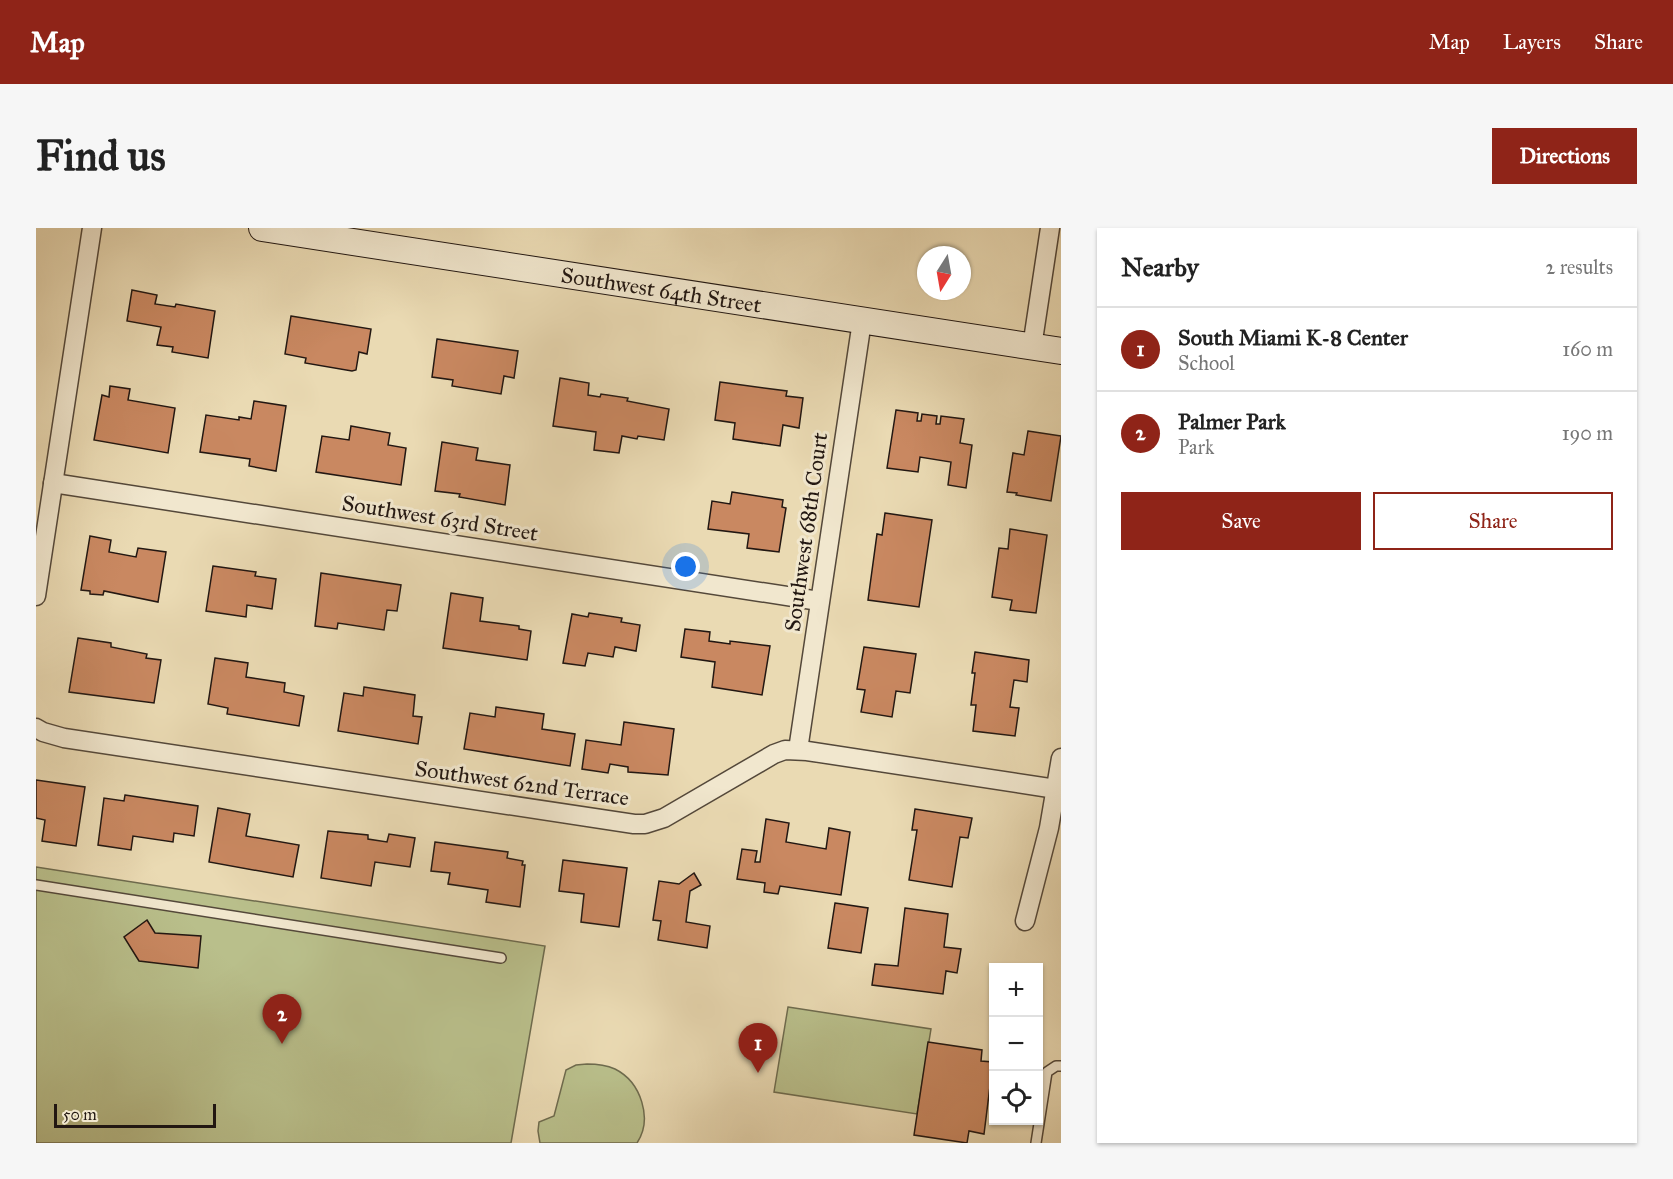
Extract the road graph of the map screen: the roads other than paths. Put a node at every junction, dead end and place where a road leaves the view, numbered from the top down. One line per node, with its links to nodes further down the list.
1 (92, 228): 7 (street)
2 (262, 228): 4 (street, Southwest 64th Street)
3 (1050, 228): 5 (street)
4 (862, 321): 5 (street, Southwest 64th Street); 9 (street, Southwest 68th Court)
5 (1032, 347): 6 (street, Southwest 64th Street)
6 (1061, 351)
7 (53, 483): 8 (street); 9 (street, Southwest 63rd Street)
8 (36, 596)
9 (819, 601): 11 (street, Southwest 68th Court)
10 (36, 728): 11 (street, Southwest 62nd Terrace)
11 (798, 750): 13 (street, Southwest 62nd Terrace)
12 (1061, 758): 13 (street)
13 (1056, 789): 15 (street)
14 (36, 885): 16 (lane)
15 (1026, 921)
16 (501, 958)
17 (1061, 1066): 18 (lane)
18 (1036, 1143)

